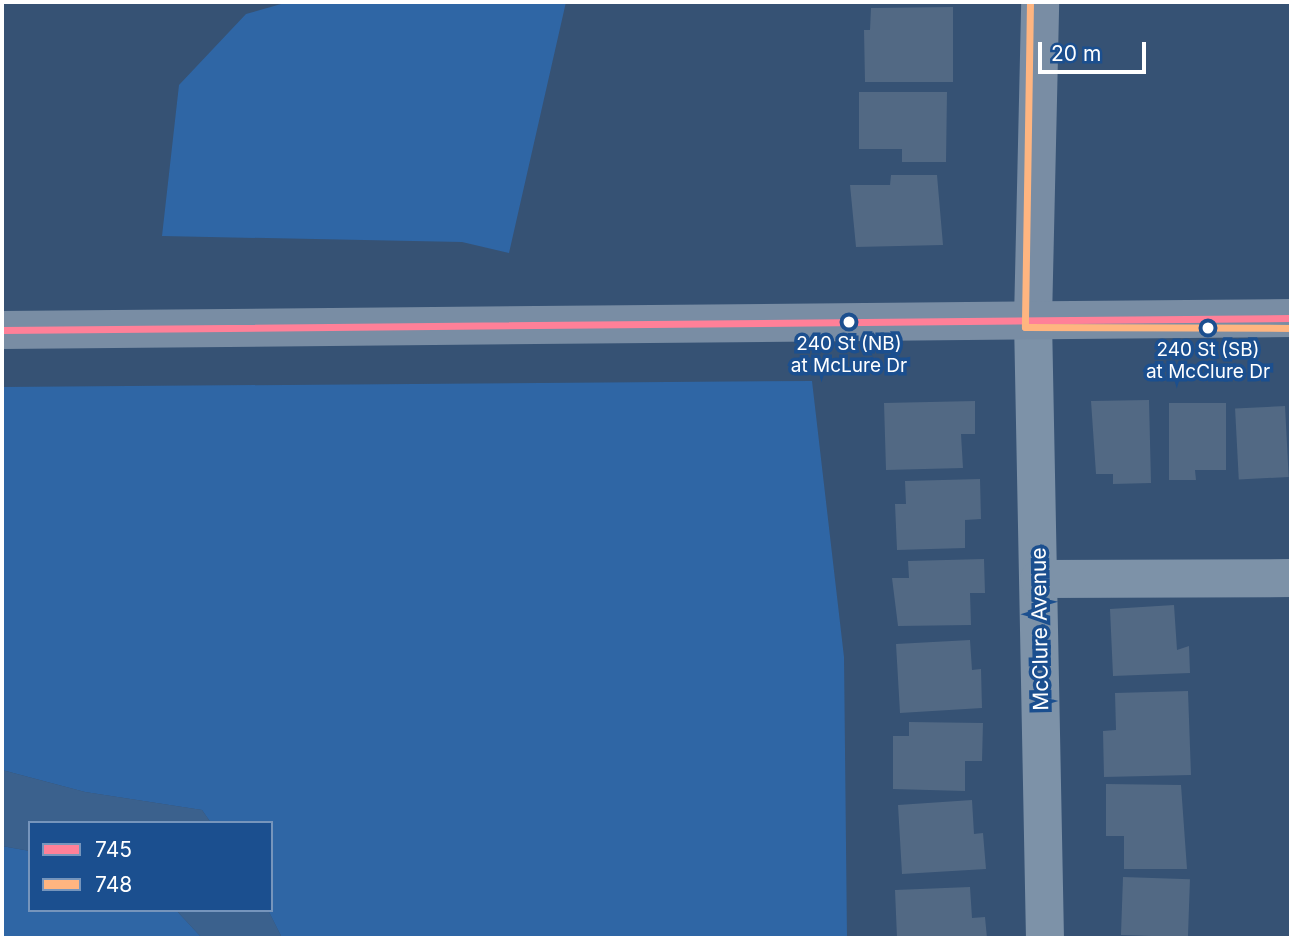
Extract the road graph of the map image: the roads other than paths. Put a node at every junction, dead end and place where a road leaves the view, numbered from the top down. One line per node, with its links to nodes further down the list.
1 (1040, 2): 3 (main road)
2 (1291, 318): 3 (main road)
3 (1033, 320): 4 (main road); 6 (street, McClure Avenue)
4 (2, 330)
5 (1291, 578): 6 (street)
6 (1039, 579): 7 (street, McClure Avenue)
7 (1045, 938)

